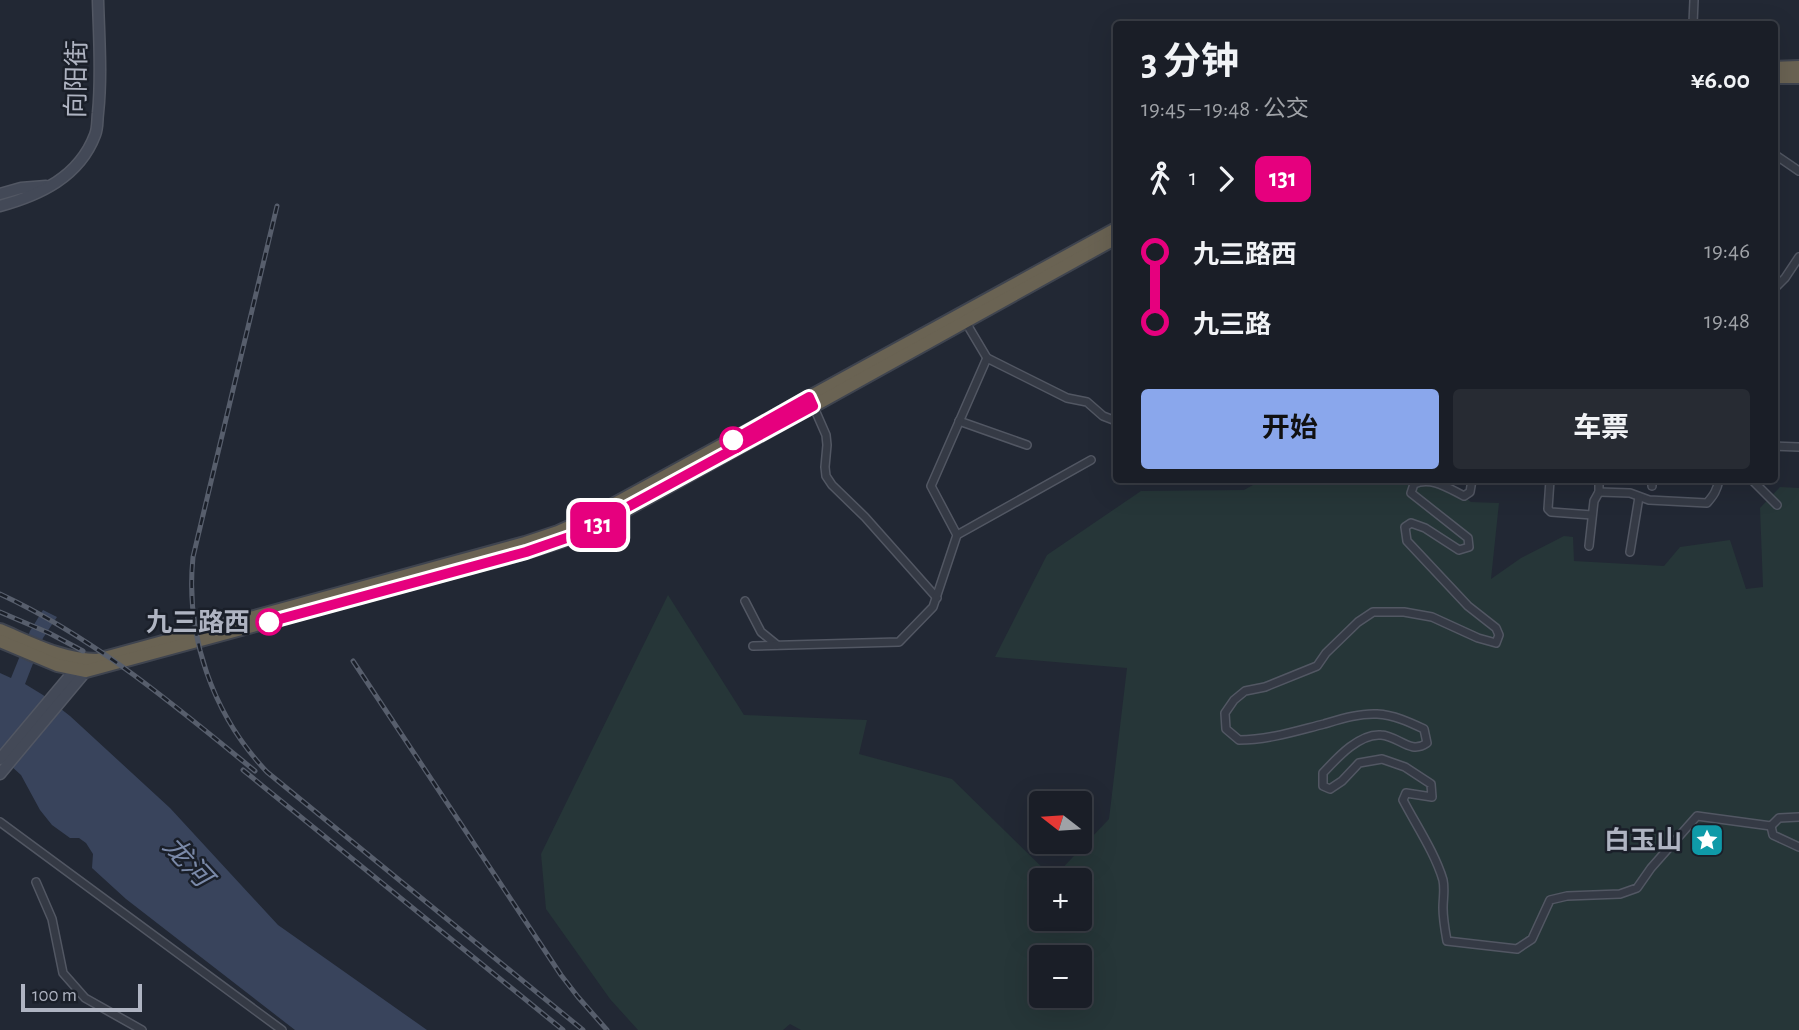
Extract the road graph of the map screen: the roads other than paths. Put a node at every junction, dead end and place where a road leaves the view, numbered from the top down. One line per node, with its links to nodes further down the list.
1 (98, 0): 10 (street, 向阳街)
2 (1694, 0): 3 (street)
3 (1693, 21)
4 (1799, 67): 5 (highway)
5 (1778, 68)
6 (1799, 77): 7 (highway)
7 (1778, 78)
8 (1778, 157): 9 (street)
9 (1799, 170)
10 (53, 186): 11 (street); 12 (street, 向阳街)
11 (0, 194)
12 (0, 206)
13 (1113, 231): 17 (highway)
14 (1113, 240): 17 (highway)
15 (1799, 257): 16 (street)
16 (1778, 285)
17 (963, 318): 18 (street); 19 (highway)
18 (987, 358): 20 (street); 21 (street)
19 (811, 402): 40 (street); 47 (highway)
20 (1113, 420)
21 (959, 421): 22 (street); 37 (street)
22 (1027, 445)
23 (1778, 446): 24 (street)
24 (1799, 447)
25 (1091, 460): 37 (street)
26 (1416, 483): 51 (street)
27 (1434, 483): 28 (street)
28 (1472, 483)
29 (1550, 483): 36 (street)
30 (1599, 483): 33 (street)
31 (1719, 483): 34 (street)
32 (1755, 483): 35 (street)
33 (1599, 492): 34 (street); 36 (street)
34 (1639, 497): 39 (street)
35 (1777, 505)
36 (1592, 515): 38 (street)
37 (957, 534): 40 (street)
38 (1589, 546)
39 (1630, 552)
40 (937, 598): 46 (street)
41 (745, 601): 46 (street)
42 (0, 630): 44 (highway)
43 (0, 641): 44 (highway)
44 (23, 645): 47 (highway)
45 (753, 646): 46 (street)
46 (778, 646)
47 (82, 667): 48 (street)
48 (2, 767)
49 (1799, 817): 51 (street)
50 (0, 822): 55 (street)
51 (1771, 826): 52 (street)
52 (1799, 847)
53 (36, 882): 54 (street)
54 (142, 1030)
55 (282, 1030)

